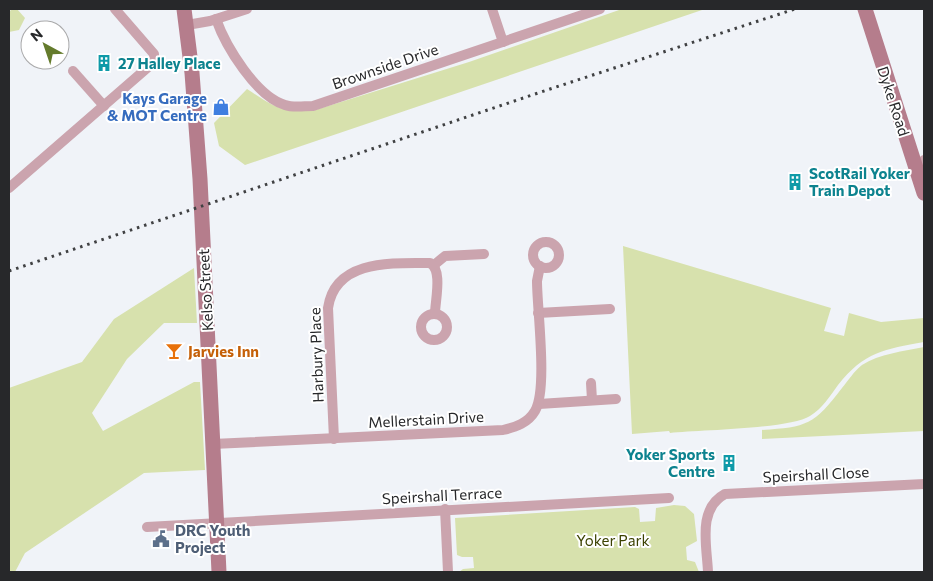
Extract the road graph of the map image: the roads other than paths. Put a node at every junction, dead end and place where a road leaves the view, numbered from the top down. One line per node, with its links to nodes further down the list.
1 (115, 9): 11 (street)
2 (184, 9): 8 (street, Kelso Street)
3 (247, 9): 7 (street)
4 (492, 9): 9 (street)
5 (600, 9): 9 (street, Brownside Drive)
6 (865, 10): 12 (street, Dyke Road)
7 (216, 19): 8 (street); 9 (street, Brownside Drive)
8 (187, 25): 26 (street, Kelso Street)
9 (503, 42)
10 (73, 71): 11 (street)
11 (104, 106): 13 (street)
12 (922, 167): 14 (street, Dyke Road)
13 (9, 188)
14 (924, 193)
15 (484, 254): 16 (street, Harbury Place)
16 (434, 265): 20 (street); 25 (street, Harbury Place)
17 (540, 266): 19 (street)
18 (610, 309): 19 (street)
19 (538, 313): 24 (street)
20 (435, 314)
21 (591, 384): 23 (street)
22 (616, 399): 23 (street)
23 (592, 400): 24 (street)
24 (539, 404): 25 (street, Mellerstain Drive)
25 (334, 439): 26 (street, Mellerstain Drive)
26 (213, 444): 30 (street, Kelso Street)
27 (924, 484): 34 (street, Speirshall Close)
28 (669, 498): 29 (street, Speirshall Terrace)
29 (445, 509): 30 (street, Speirshall Terrace); 33 (street)
30 (217, 523): 31 (street, Speirshall Terrace); 32 (street, Kelso Street)
31 (147, 527)
32 (220, 572)
33 (448, 572)
34 (708, 572)

